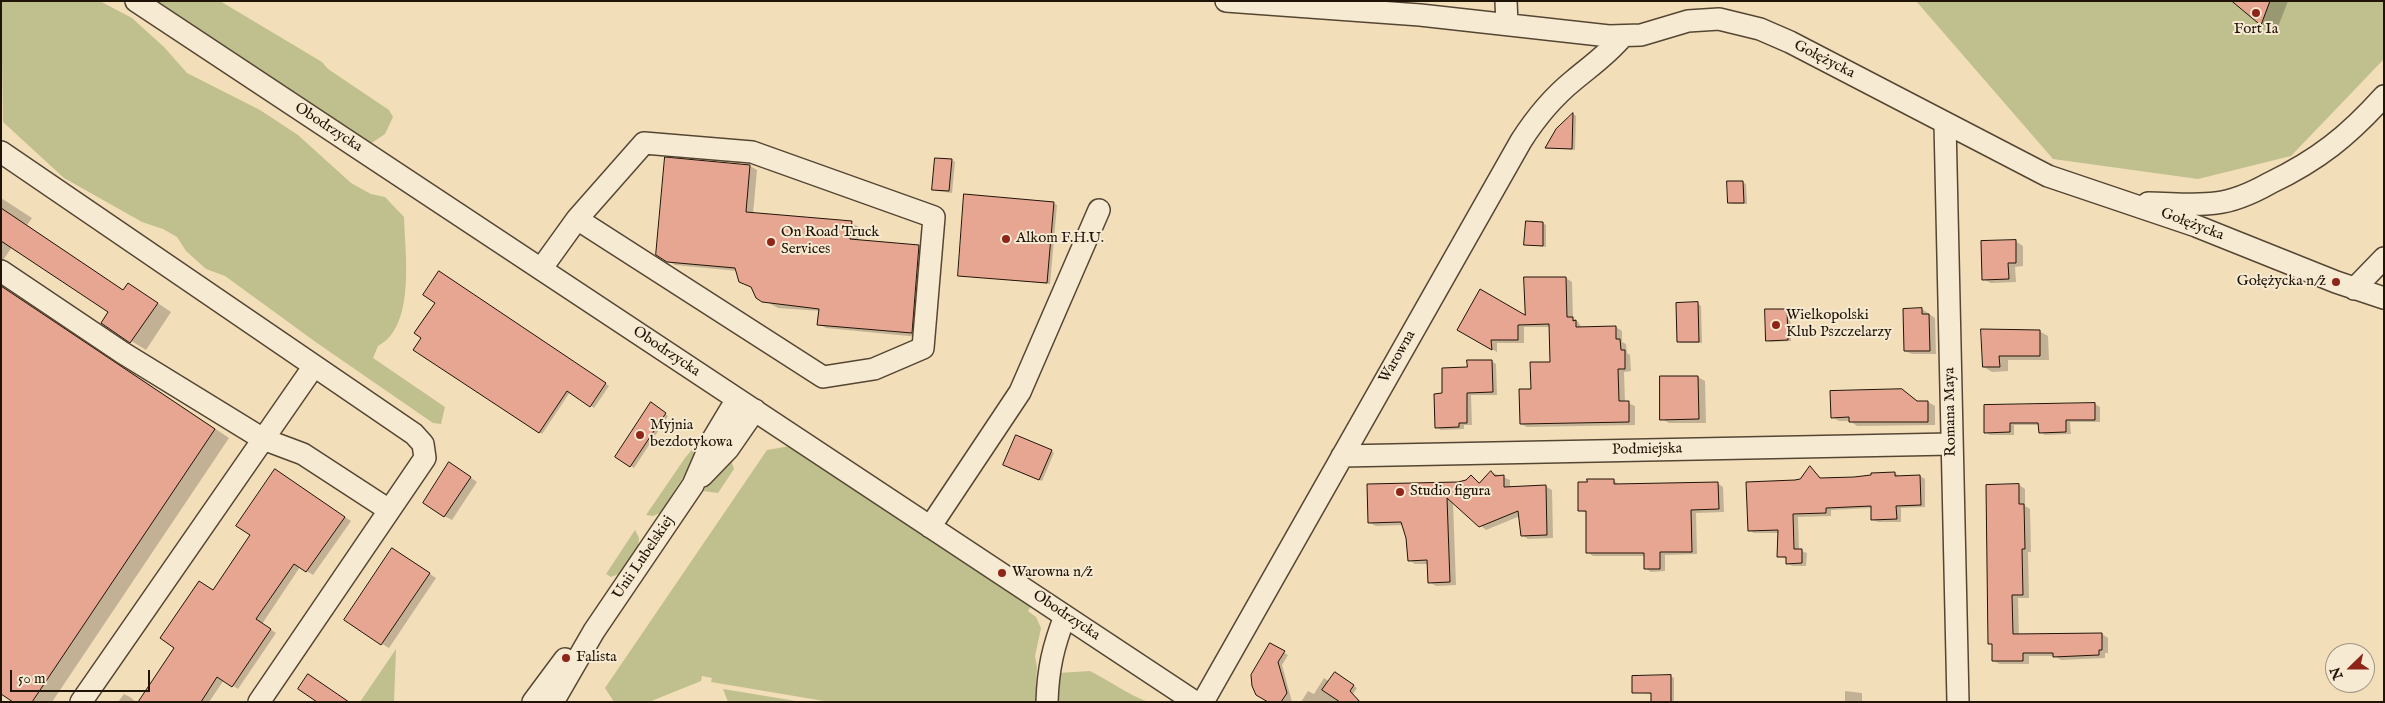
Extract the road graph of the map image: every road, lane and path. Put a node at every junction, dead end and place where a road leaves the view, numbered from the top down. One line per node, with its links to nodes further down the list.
1 (136, 1): 15 (street, Obodrzycka)
2 (1226, 1): 4 (street, Gołężycka)
3 (1506, 1): 6 (street)
4 (1317, 5): 5 (street, Gołężycka)
5 (1421, 8): 6 (street, Gołężycka)
6 (1507, 24): 7 (street, Gołężycka)
7 (1623, 36): 9 (street, Gołężycka); 24 (street, Warowna)
8 (2384, 96): 11 (street)
9 (1945, 123): 11 (street, Gołężycka); 23 (street, Romana Maya)
10 (1, 152): 19 (street)
11 (2132, 203): 17 (street, Gołężycka)
12 (1099, 210): 27 (street)
13 (577, 219): 13 (street); 15 (street)
14 (2384, 258): 17 (street)
15 (541, 269): 20 (street, Obodrzycka)
16 (1, 271): 22 (street)
17 (2354, 288): 18 (street, Gołężycka)
18 (2384, 298)
19 (314, 366): 22 (street); 26 (street)
20 (737, 399): 21 (street, Obodrzycka); 25 (street, Unii Lubelskiej)
21 (755, 410): 25 (street, Unii Lubelskiej); 27 (street, Obodrzycka)
22 (263, 438): 26 (street); 30 (street)
23 (1951, 444): 24 (street, Podmiejska); 37 (street, Romana Maya)
24 (1342, 456): 36 (street, Warowna)
25 (693, 485): 29 (street, Unii Lubelskiej)
26 (389, 510): 31 (street)
27 (930, 527): 28 (street, Obodrzycka)
28 (1066, 616): 34 (street); 35 (street, Obodrzycka)
29 (594, 631): 32 (street, Unii Lubelskiej); 33 (street, Unii Lubelskiej)
30 (81, 702)
31 (260, 702)
32 (533, 702)
33 (553, 702)
34 (1047, 702)
35 (1195, 702)
36 (1203, 702)
37 (1958, 702)

